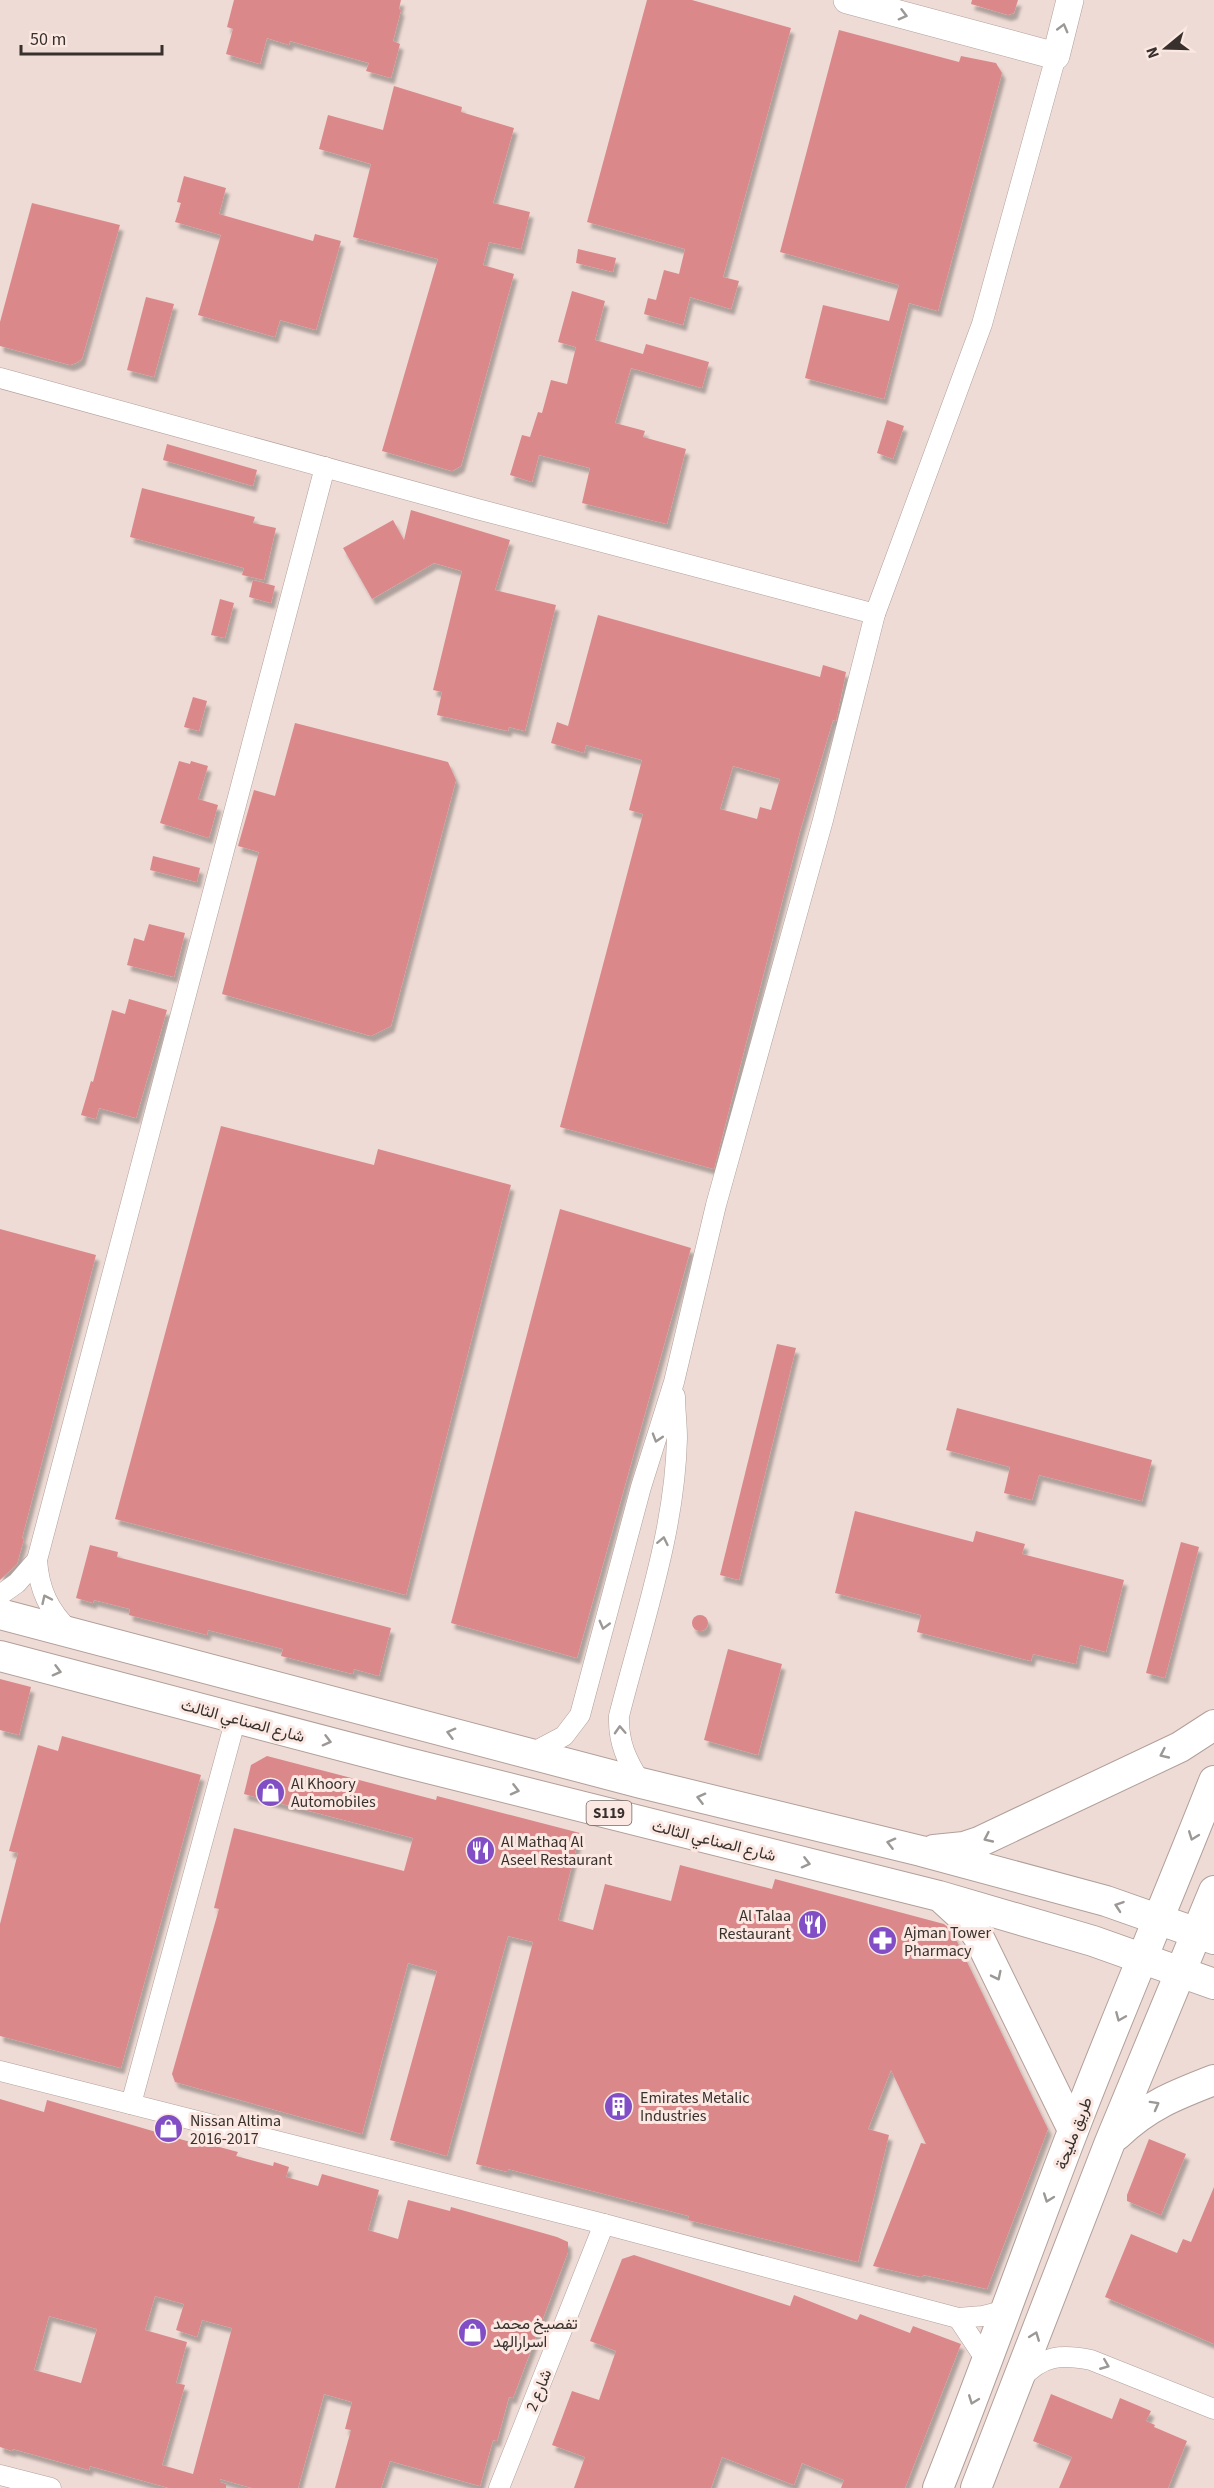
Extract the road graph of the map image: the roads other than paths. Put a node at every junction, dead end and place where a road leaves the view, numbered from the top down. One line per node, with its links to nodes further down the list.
1 (847, 0): 3 (main road, one-way to 3)
2 (1070, 0): 3 (main road, one-way to 2)
3 (1056, 56): 6 (street)
4 (0, 378): 5 (street)
5 (326, 467): 6 (street); 8 (street)
6 (875, 614): 7 (street)
7 (674, 1382): 16 (street, one-way to 16); 19 (street, one-way to 7)
8 (37, 1560): 9 (street); 11 (street, one-way to 8)
9 (0, 1595)
10 (0, 1614): 11 (main road, S119)
11 (70, 1631): 15 (main road, S119, one-way to 11)
12 (0, 1656): 13 (main road, شارع الصناعي الثالث / S119, one-way to 13)
13 (236, 1718): 17 (main road, شارع الصناعي الثالث / S119, one-way to 17); 30 (street)
14 (1214, 1725): 20 (main road, one-way to 20)
15 (501, 1746): 16 (main road, S119); 17 (main road)
16 (530, 1754): 19 (main road, S119)
17 (404, 1762): 22 (main road, شارع الصناعي الثالث / S119, one-way to 22)
18 (1214, 1781): 23 (main road, طريق مليحة, one-way to 23)
19 (641, 1783): 20 (main road, S119, one-way to 19)
20 (921, 1851): 23 (main road, S119, one-way to 20)
21 (1214, 1891): 24 (main road)
22 (939, 1896): 25 (main road, شارع الصناعي الثالث / S119); 31 (main road, one-way to 31)
23 (1160, 1920): 24 (main road, S119); 25 (main road, طريق مليحة)
24 (1205, 1936): 26 (main road)
25 (1144, 1959): 26 (main road, شارع الصناعي الثالث / S119); 31 (main road, طريق مليحة, one-way to 31)
26 (1181, 1972): 27 (main road, شارع الصناعي الثالث / S119); 32 (main road)
27 (1214, 1984)
28 (0, 2071): 30 (street)
29 (1214, 2080): 32 (main road, one-way to 29)
30 (131, 2104): 33 (street)
31 (1073, 2130): 34 (main road, طريق مليحة, one-way to 34)
32 (1110, 2142): 37 (main road, one-way to 32)
33 (604, 2224): 35 (street); 41 (street, شارع 2)
34 (1007, 2310): 35 (street); 36 (main road, طريق مليحة)
35 (958, 2318): 36 (street)
36 (988, 2363): 42 (main road, طريق مليحة, one-way to 42)
37 (1016, 2385): 38 (street, one-way to 38); 43 (main road)
38 (1214, 2409)
39 (0, 2475): 40 (street)
40 (51, 2488)
41 (499, 2488)
42 (938, 2488)
43 (976, 2488)

